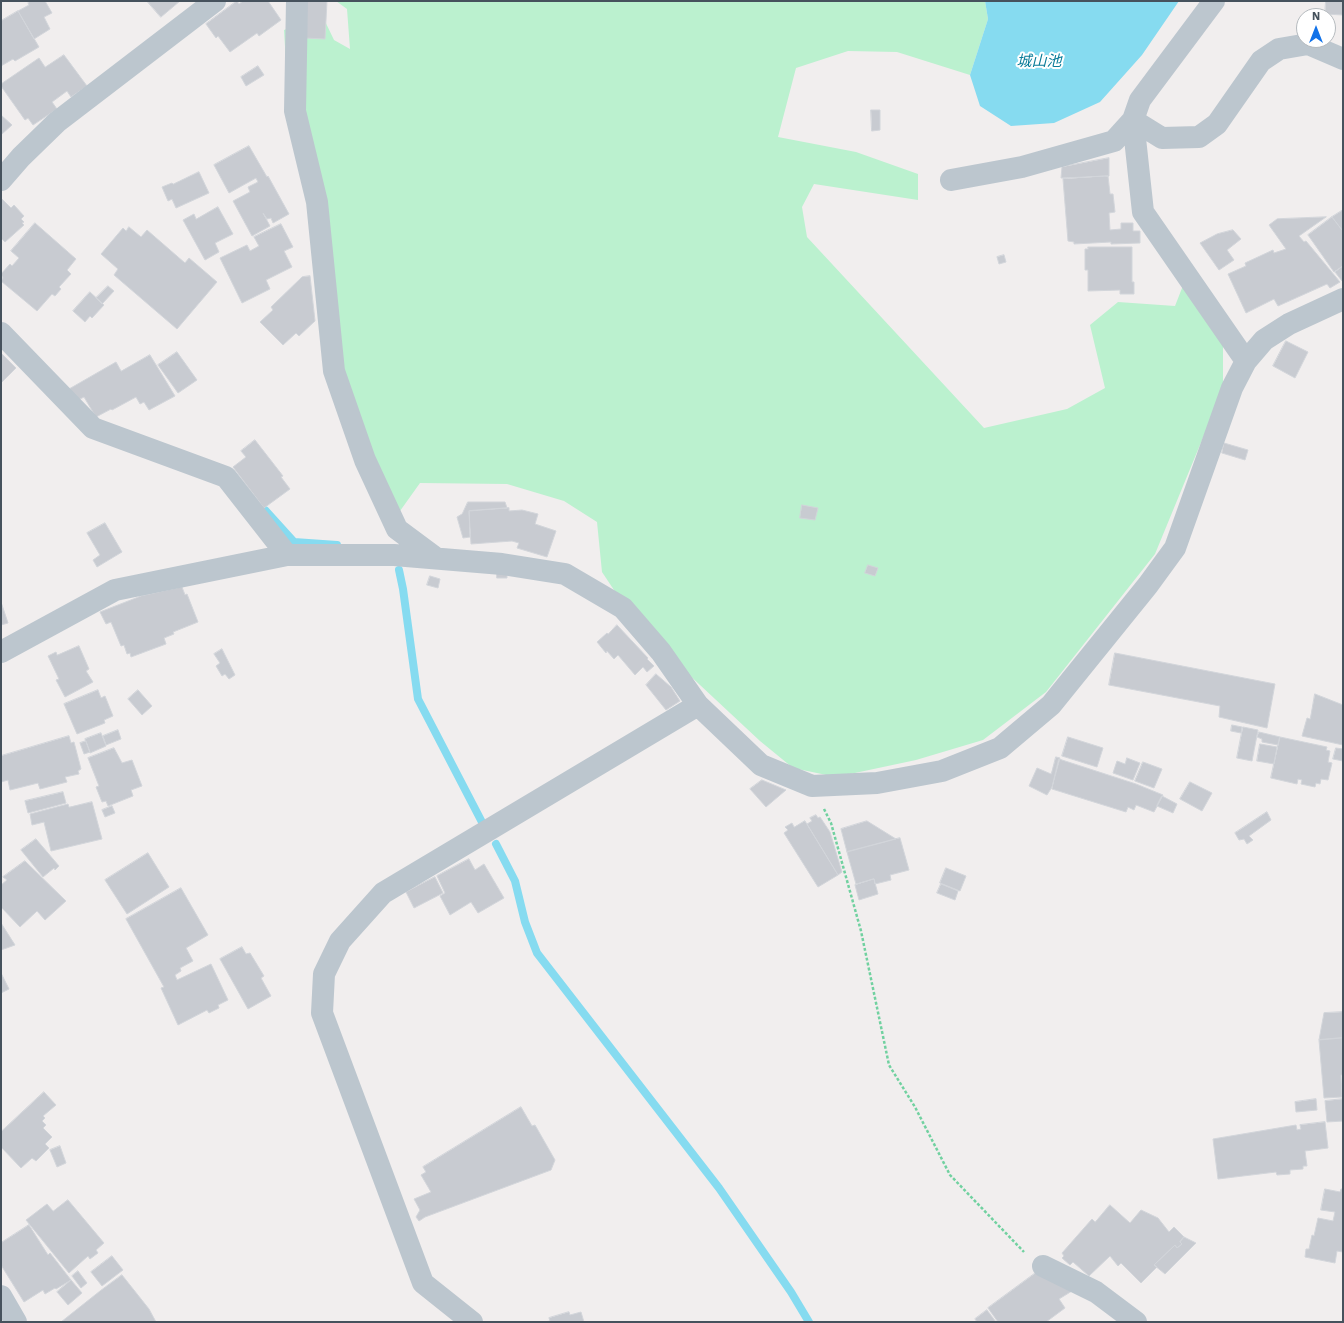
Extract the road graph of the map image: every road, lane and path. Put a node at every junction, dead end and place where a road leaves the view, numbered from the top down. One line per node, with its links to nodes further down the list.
1 (215, 1): 6 (street)
2 (297, 1): 12 (street)
3 (1214, 1): 5 (street)
4 (1343, 59): 5 (street)
5 (1133, 120): 7 (street); 10 (street)
6 (1, 180)
7 (951, 180)
8 (1343, 299): 10 (street)
9 (1, 333): 11 (street)
10 (1246, 361): 15 (street)
11 (287, 555): 12 (street); 13 (street)
12 (436, 558): 14 (street)
13 (1, 652)
14 (698, 705): 15 (street); 19 (street)
15 (812, 786): 16 (path)
16 (1043, 1266): 20 (street)
17 (1, 1296): 18 (street)
18 (16, 1322)
19 (472, 1322)
20 (1136, 1322)

